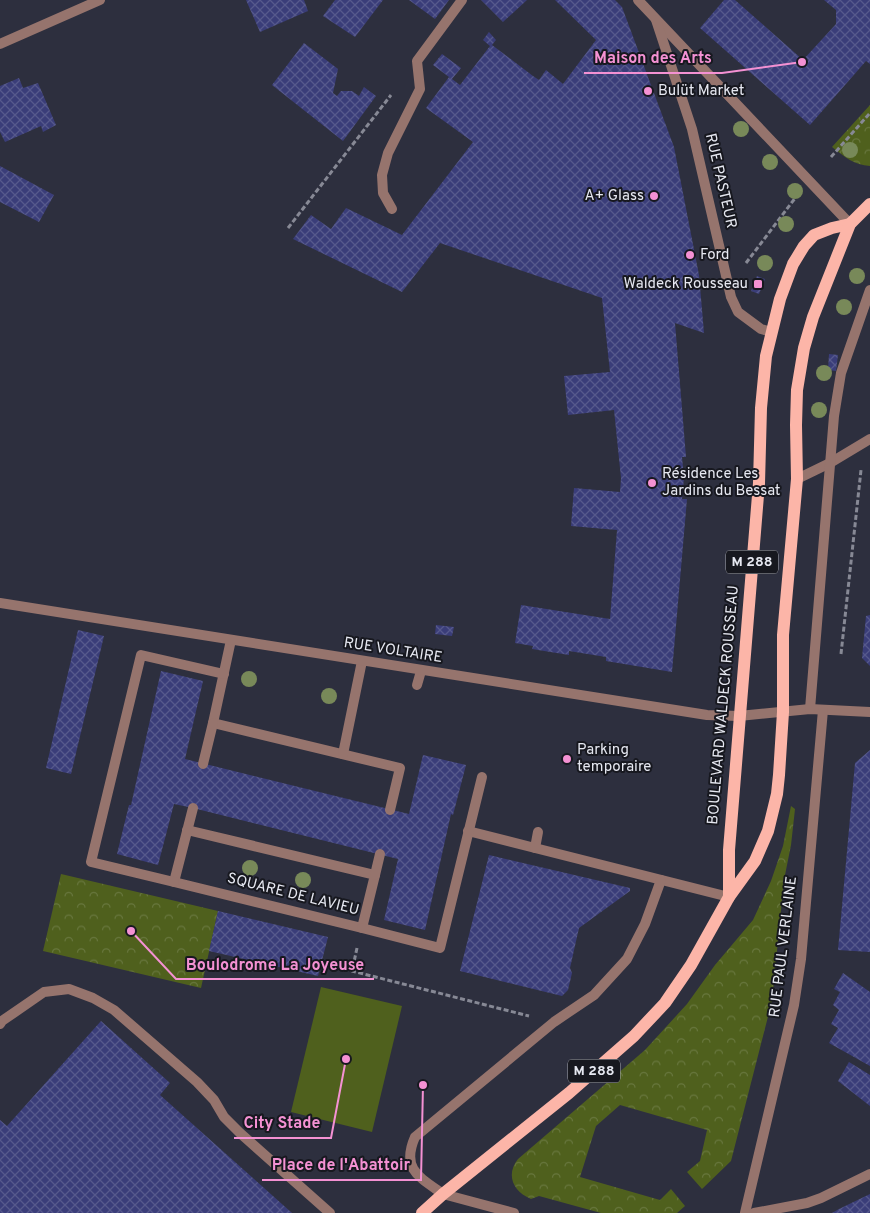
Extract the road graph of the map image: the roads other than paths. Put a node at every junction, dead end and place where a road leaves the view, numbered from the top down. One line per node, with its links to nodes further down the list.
1 (100, 0): 5 (street)
2 (462, 0): 7 (street)
3 (638, 0): 4 (street, RUE PASTEUR)
4 (656, 20): 8 (street, RUE PASTEUR); 10 (street, RUE PASTEUR)
5 (0, 44)
6 (870, 204): 8 (main road, M 288)
7 (392, 209)
8 (850, 224): 10 (main road, BOULEVARD WALDECK ROUSSEAU / M 288); 13 (main road, M 288)
9 (870, 290): 12 (street)
10 (772, 332): 24 (main road, BOULEVARD WALDECK ROUSSEAU / M 288)
11 (870, 439): 12 (street)
12 (830, 463): 13 (street); 20 (street)
13 (797, 479): 22 (main road, M 288)
14 (0, 602): 15 (street, RUE VOLTAIRE)
15 (231, 640): 16 (street, RUE VOLTAIRE); 18 (street)
16 (362, 661): 17 (street, RUE VOLTAIRE); 26 (street)
17 (421, 671): 19 (street); 24 (street, RUE VOLTAIRE)
18 (224, 674): 25 (street); 38 (street, SQUARE DE LAVIEU)
19 (418, 685)
20 (810, 710): 21 (street, RUE VOLTAIRE); 22 (street, RUE VOLTAIRE)
21 (824, 710): 23 (street, RUE VOLTAIRE); 47 (street, RUE PAUL VERLAINE)
22 (782, 712): 24 (street, RUE VOLTAIRE); 39 (main road, M 288)
23 (870, 712)
24 (739, 716): 39 (main road, BOULEVARD WALDECK ROUSSEAU / M 288)
25 (213, 722): 26 (street); 27 (street)
26 (343, 754): 30 (street)
27 (203, 764)
28 (482, 777): 32 (street)
29 (193, 808): 31 (street)
30 (390, 810)
31 (188, 830): 36 (street); 38 (street)
32 (468, 831): 34 (street); 40 (street)
33 (538, 832): 34 (street)
34 (535, 848): 37 (street)
35 (380, 854): 36 (street, SQUARE DE LAVIEU)
36 (375, 876): 40 (street, SQUARE DE LAVIEU)
37 (661, 880): 39 (street); 43 (street)
38 (174, 882): 40 (street, SQUARE DE LAVIEU)
39 (729, 897): 43 (main road, M 288)
40 (362, 928)
41 (0, 1024): 44 (street)
42 (870, 1174): 48 (street)
43 (443, 1194): 45 (main road, M 288); 46 (street)
44 (330, 1213)
45 (422, 1213)
46 (514, 1213)
47 (745, 1213)
48 (754, 1213)

